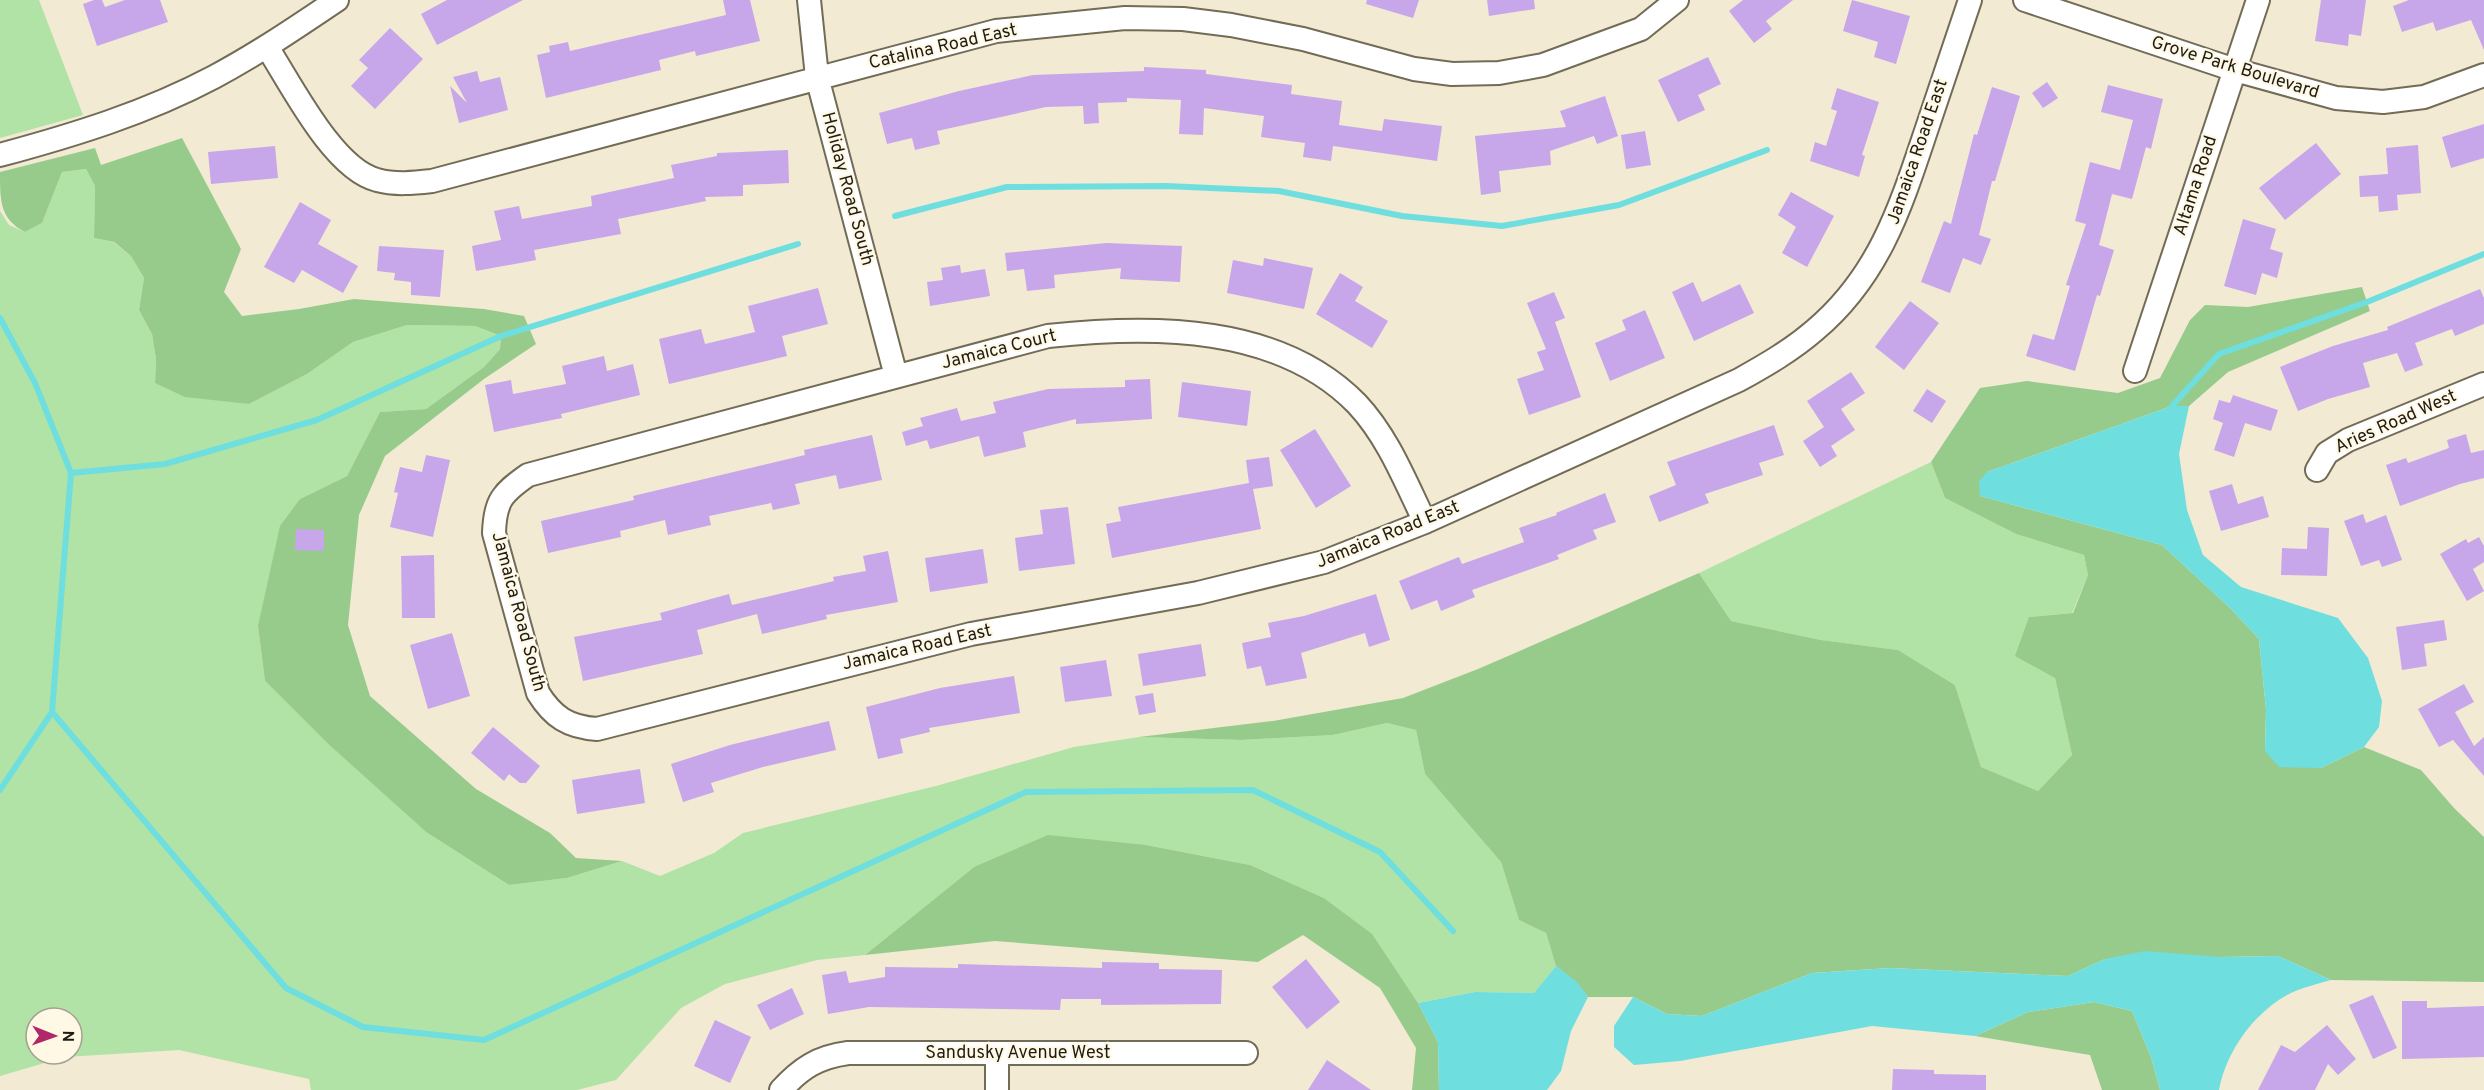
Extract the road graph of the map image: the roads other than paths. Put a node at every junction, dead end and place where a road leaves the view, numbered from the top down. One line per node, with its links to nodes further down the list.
1 (337, 0): 7 (street)
2 (809, 0): 10 (street, Holiday Road South)
3 (1677, 0): 10 (street, Catalina Road East)
4 (1970, 0): 17 (street, Jamaica Road East)
5 (2025, 0): 8 (street, Grove Park Boulevard)
6 (2258, 0): 8 (street, Altama Road)
7 (267, 47): 10 (street, Catalina Road East); 11 (street)
8 (2235, 70): 9 (street, Grove Park Boulevard); 12 (street, Altama Road)
9 (2484, 75)
10 (817, 78): 13 (street, Holiday Road South)
11 (0, 155)
12 (2135, 371)
13 (896, 376): 16 (street, Jamaica Court); 17 (street, Jamaica Court)
14 (2484, 384): 15 (street, Aries Road West)
15 (2317, 470)
16 (506, 490): 18 (street, Jamaica Road South)
17 (1425, 522): 18 (street, Jamaica Road East)
18 (568, 724)
19 (997, 1053): 20 (street, Sandusky Avenue West); 21 (street, Sandusky Avenue West); 22 (street)
20 (1246, 1053)
21 (789, 1082)
22 (997, 1090)

